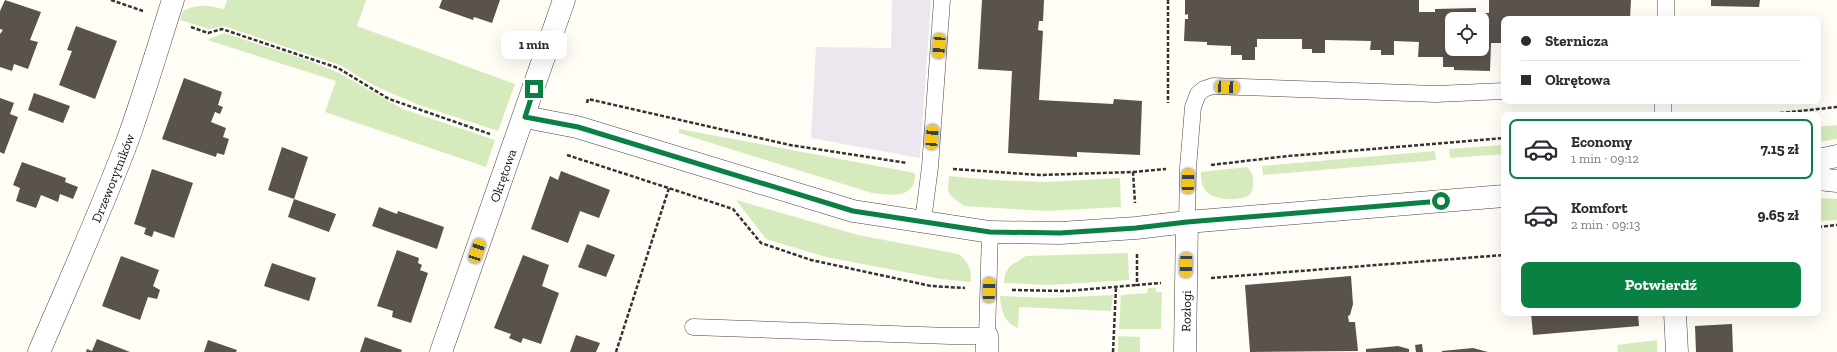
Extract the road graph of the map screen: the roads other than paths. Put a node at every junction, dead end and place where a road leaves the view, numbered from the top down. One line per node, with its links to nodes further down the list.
1 (564, 0): 7 (street, Okrętowa)
2 (942, 0): 13 (lane)
3 (1666, 0): 5 (lane)
4 (170, 10): 19 (street, Drzeworytników)
5 (1666, 16)
6 (1501, 91): 14 (lane)
7 (525, 117): 13 (street); 20 (street, Okrętowa)
8 (1837, 156): 9 (street)
9 (1821, 159)
10 (1821, 179): 11 (street)
11 (1837, 180)
12 (1501, 196): 14 (street)
13 (923, 221): 15 (street)
14 (1187, 222): 15 (street); 21 (street, Rozłogi)
15 (990, 232): 18 (lane)
16 (1675, 316): 22 (street)
17 (693, 327): 18 (lane)
18 (987, 344)
19 (39, 352)
20 (441, 352)
21 (1185, 352)
22 (1677, 352)

